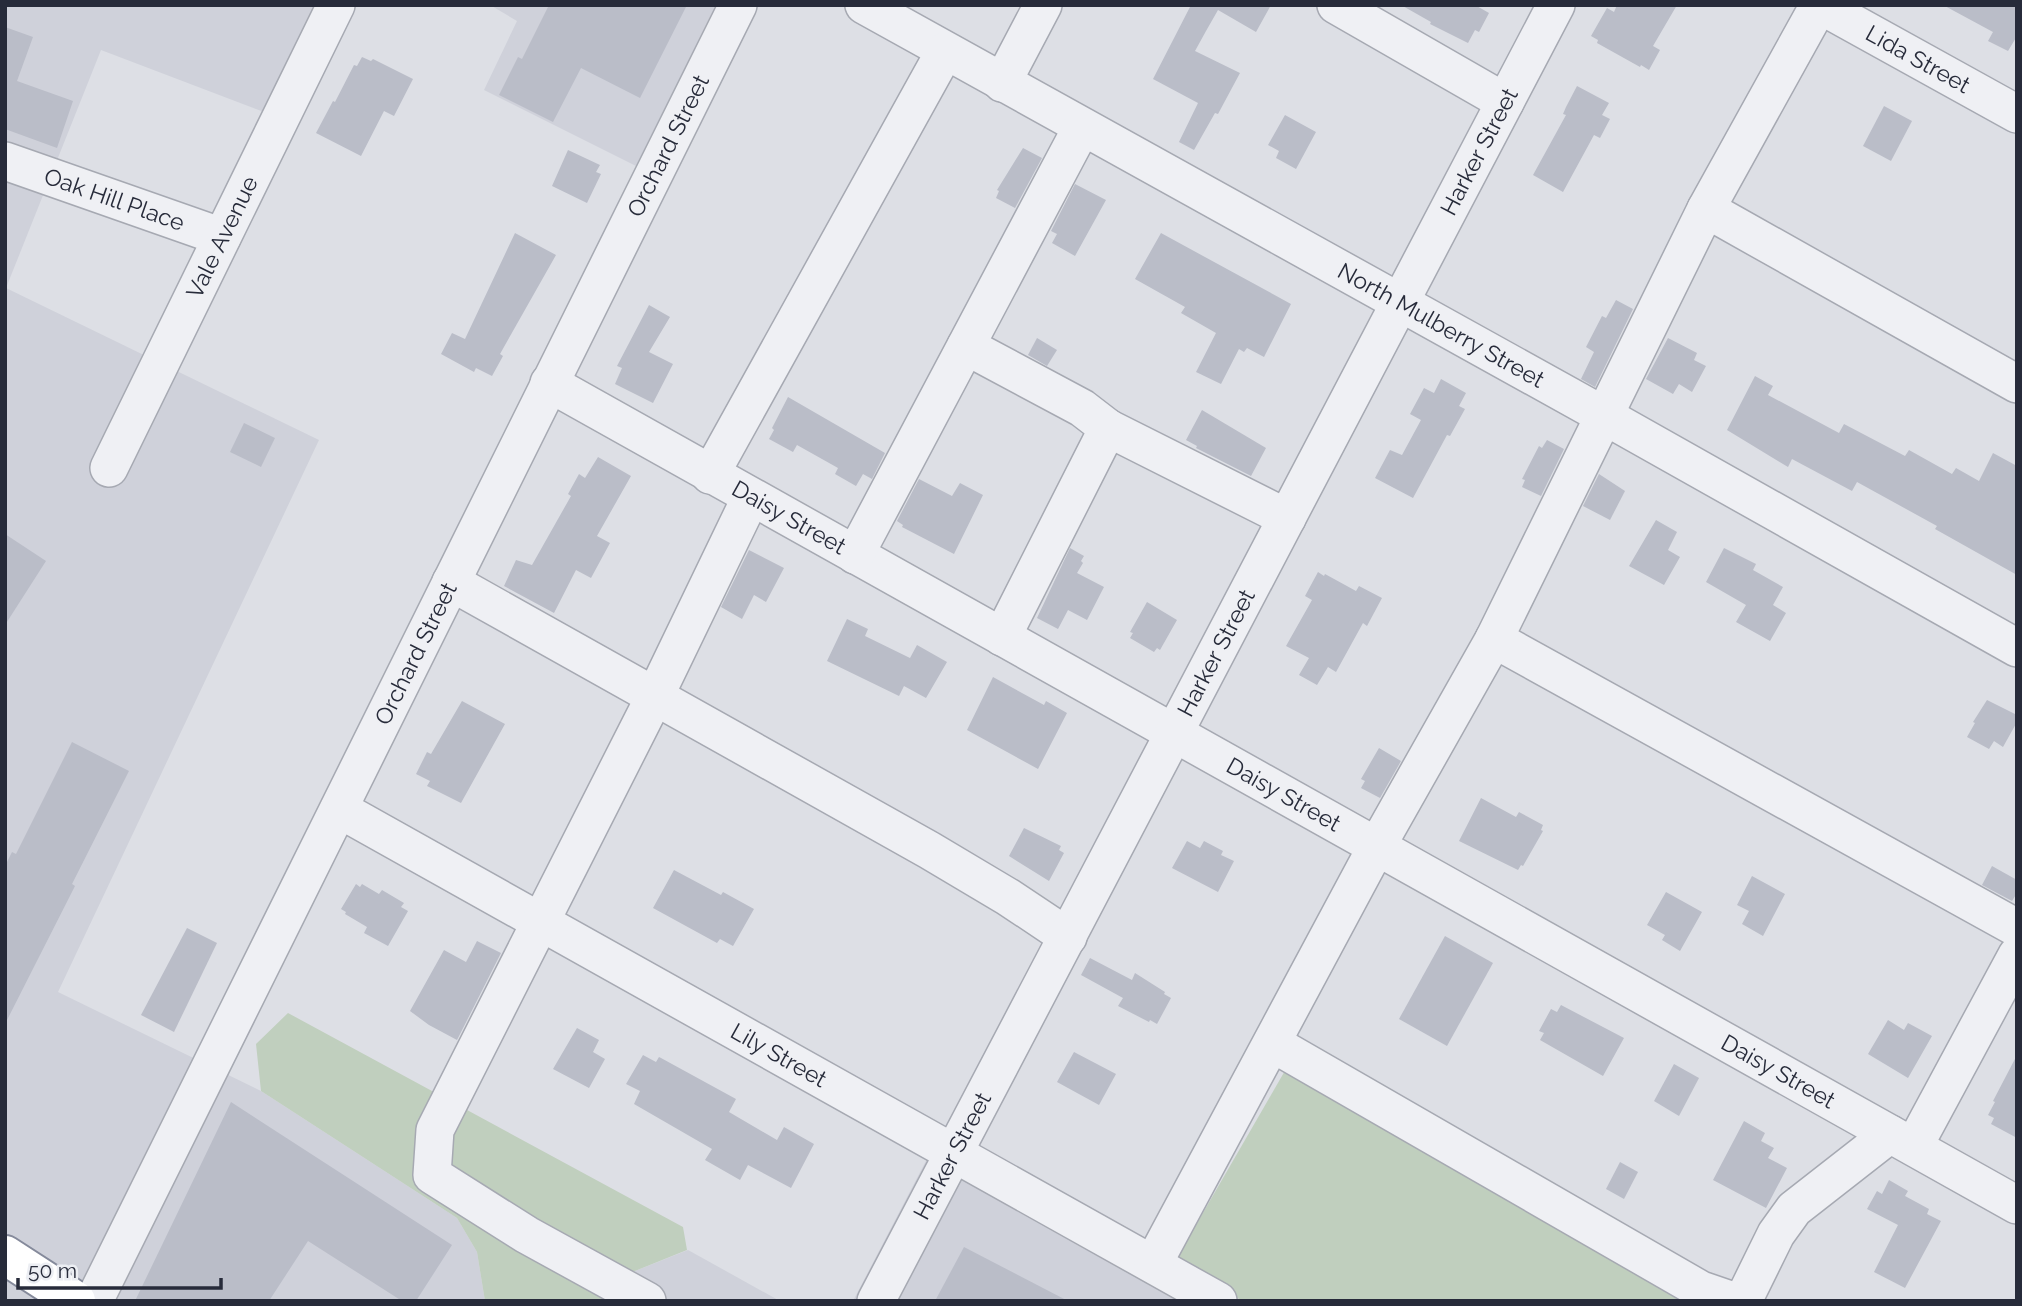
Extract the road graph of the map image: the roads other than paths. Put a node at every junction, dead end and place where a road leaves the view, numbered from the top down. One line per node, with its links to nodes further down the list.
1 (336, 5): 15 (street, Vale Avenue)
2 (738, 5): 18 (street, Orchard Street)
3 (864, 5): 8 (street, North Mulberry Street)
4 (1043, 5): 9 (street)
5 (1336, 5): 10 (street)
6 (1556, 5): 10 (street, Harker Street)
7 (1819, 5): 11 (street, Lida Street); 14 (street)
8 (945, 51): 9 (street, North Mulberry Street); 23 (street)
9 (1002, 83): 12 (street, North Mulberry Street)
10 (1505, 102): 16 (street, Harker Street)
11 (2017, 114)
12 (1082, 127): 16 (street, North Mulberry Street); 17 (street)
13 (5, 161): 15 (street, Oak Hill Place)
14 (1706, 209): 19 (street); 20 (street)
15 (222, 237): 22 (street, Vale Avenue)
16 (1399, 303): 20 (street, North Mulberry Street); 25 (street, Harker Street)
17 (966, 346): 21 (street); 26 (street)
18 (549, 383): 23 (street, Daisy Street); 27 (street, Orchard Street)
19 (2017, 384)
20 (1604, 415): 29 (street); 30 (street, North Mulberry Street)
21 (1108, 428): 25 (street); 28 (street)
22 (109, 468)
23 (710, 475): 24 (street, Daisy Street)
24 (751, 498): 26 (street, Daisy Street); 31 (street)
25 (1287, 518): 32 (street, Harker Street)
26 (855, 555): 28 (street, Daisy Street)
27 (451, 582): 31 (street); 33 (street, Orchard Street)
28 (1002, 637): 32 (street, Daisy Street)
29 (1494, 639): 34 (street); 36 (street)
30 (2017, 648)
31 (655, 696): 35 (street); 37 (street)
32 (1174, 734): 34 (street, Daisy Street); 37 (street, Harker Street)
33 (339, 809): 35 (street, Lily Street); 46 (street, Orchard Street)
34 (1377, 846): 39 (street); 40 (street, Daisy Street)
35 (541, 921): 41 (street, Lily Street); 47 (street)
36 (2017, 928)
37 (1068, 937): 41 (street, Harker Street)
38 (2017, 955): 40 (street)
39 (1272, 1043): 44 (street); 50 (street)
40 (1902, 1140): 42 (street, Daisy Street); 51 (street)
41 (955, 1152): 44 (street, Lily Street); 48 (street, Harker Street)
42 (2017, 1205)
43 (5, 1255): 45 (highway)
44 (1153, 1264): 49 (street, Lily Street)
45 (76, 1301)
46 (94, 1301)
47 (648, 1301)
48 (876, 1301)
49 (1218, 1301)
50 (1733, 1301)
51 (1743, 1301)

